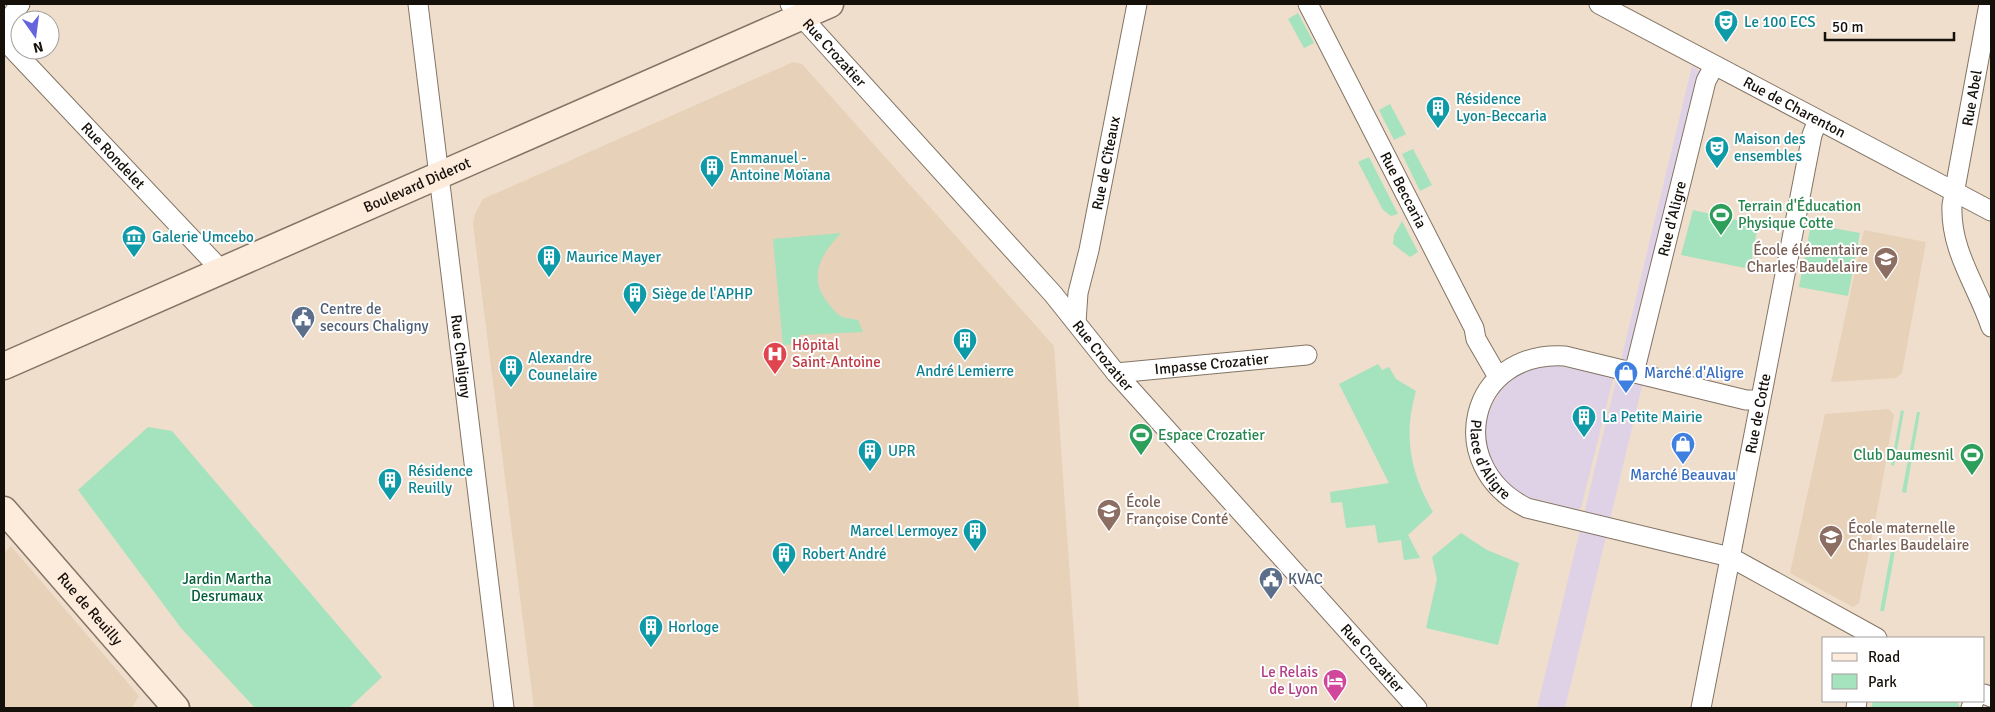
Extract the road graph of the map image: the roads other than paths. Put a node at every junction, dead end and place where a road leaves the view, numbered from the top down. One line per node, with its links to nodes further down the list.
1 (20, 4): 9 (street)
2 (418, 4): 13 (street, Rue Chaligny)
3 (830, 4): 8 (main road, Boulevard Diderot)
4 (1136, 4): 17 (street, Rue de Cîteaux)
5 (1308, 4): 23 (street, Rue Beccaria)
6 (1599, 4): 11 (street, Rue de Charenton)
7 (1989, 4): 14 (street, Rue Abel)
8 (795, 10): 13 (main road, Boulevard Diderot); 17 (street, Rue Crozatier)
9 (4, 27)
10 (4, 40): 16 (street, Rue Rondelet)
11 (1714, 66): 12 (street, Rue de Charenton); 21 (street, Rue d'Aligre)
12 (1818, 120): 14 (street, Rue de Charenton); 24 (street, Rue de Cotte)
13 (439, 174): 16 (main road, Boulevard Diderot); 29 (street, Rue Chaligny)
14 (1954, 193): 15 (street, Rue de Charenton); 18 (street, Rue Abel)
15 (1991, 211)
16 (222, 271): 20 (main road, Boulevard Diderot)
17 (1076, 322): 22 (street, Rue Crozatier)
18 (1991, 327)
19 (1307, 355): 22 (street, Impasse Crozatier)
20 (4, 366)
21 (1634, 372): 23 (street, Place d'Aligre); 24 (street, Place d'Aligre)
22 (1116, 373): 30 (street, Rue Crozatier)
23 (1498, 377): 26 (street, Place d'Aligre)
24 (1760, 400): 26 (street, Rue de Cotte)
25 (4, 510): 28 (main road, Rue de Reuilly)
26 (1730, 557): 27 (street, Place d'Aligre); 31 (street, Rue de Cotte)
27 (1872, 637)
28 (176, 708)
29 (504, 708)
30 (1417, 708)
31 (1701, 708)

